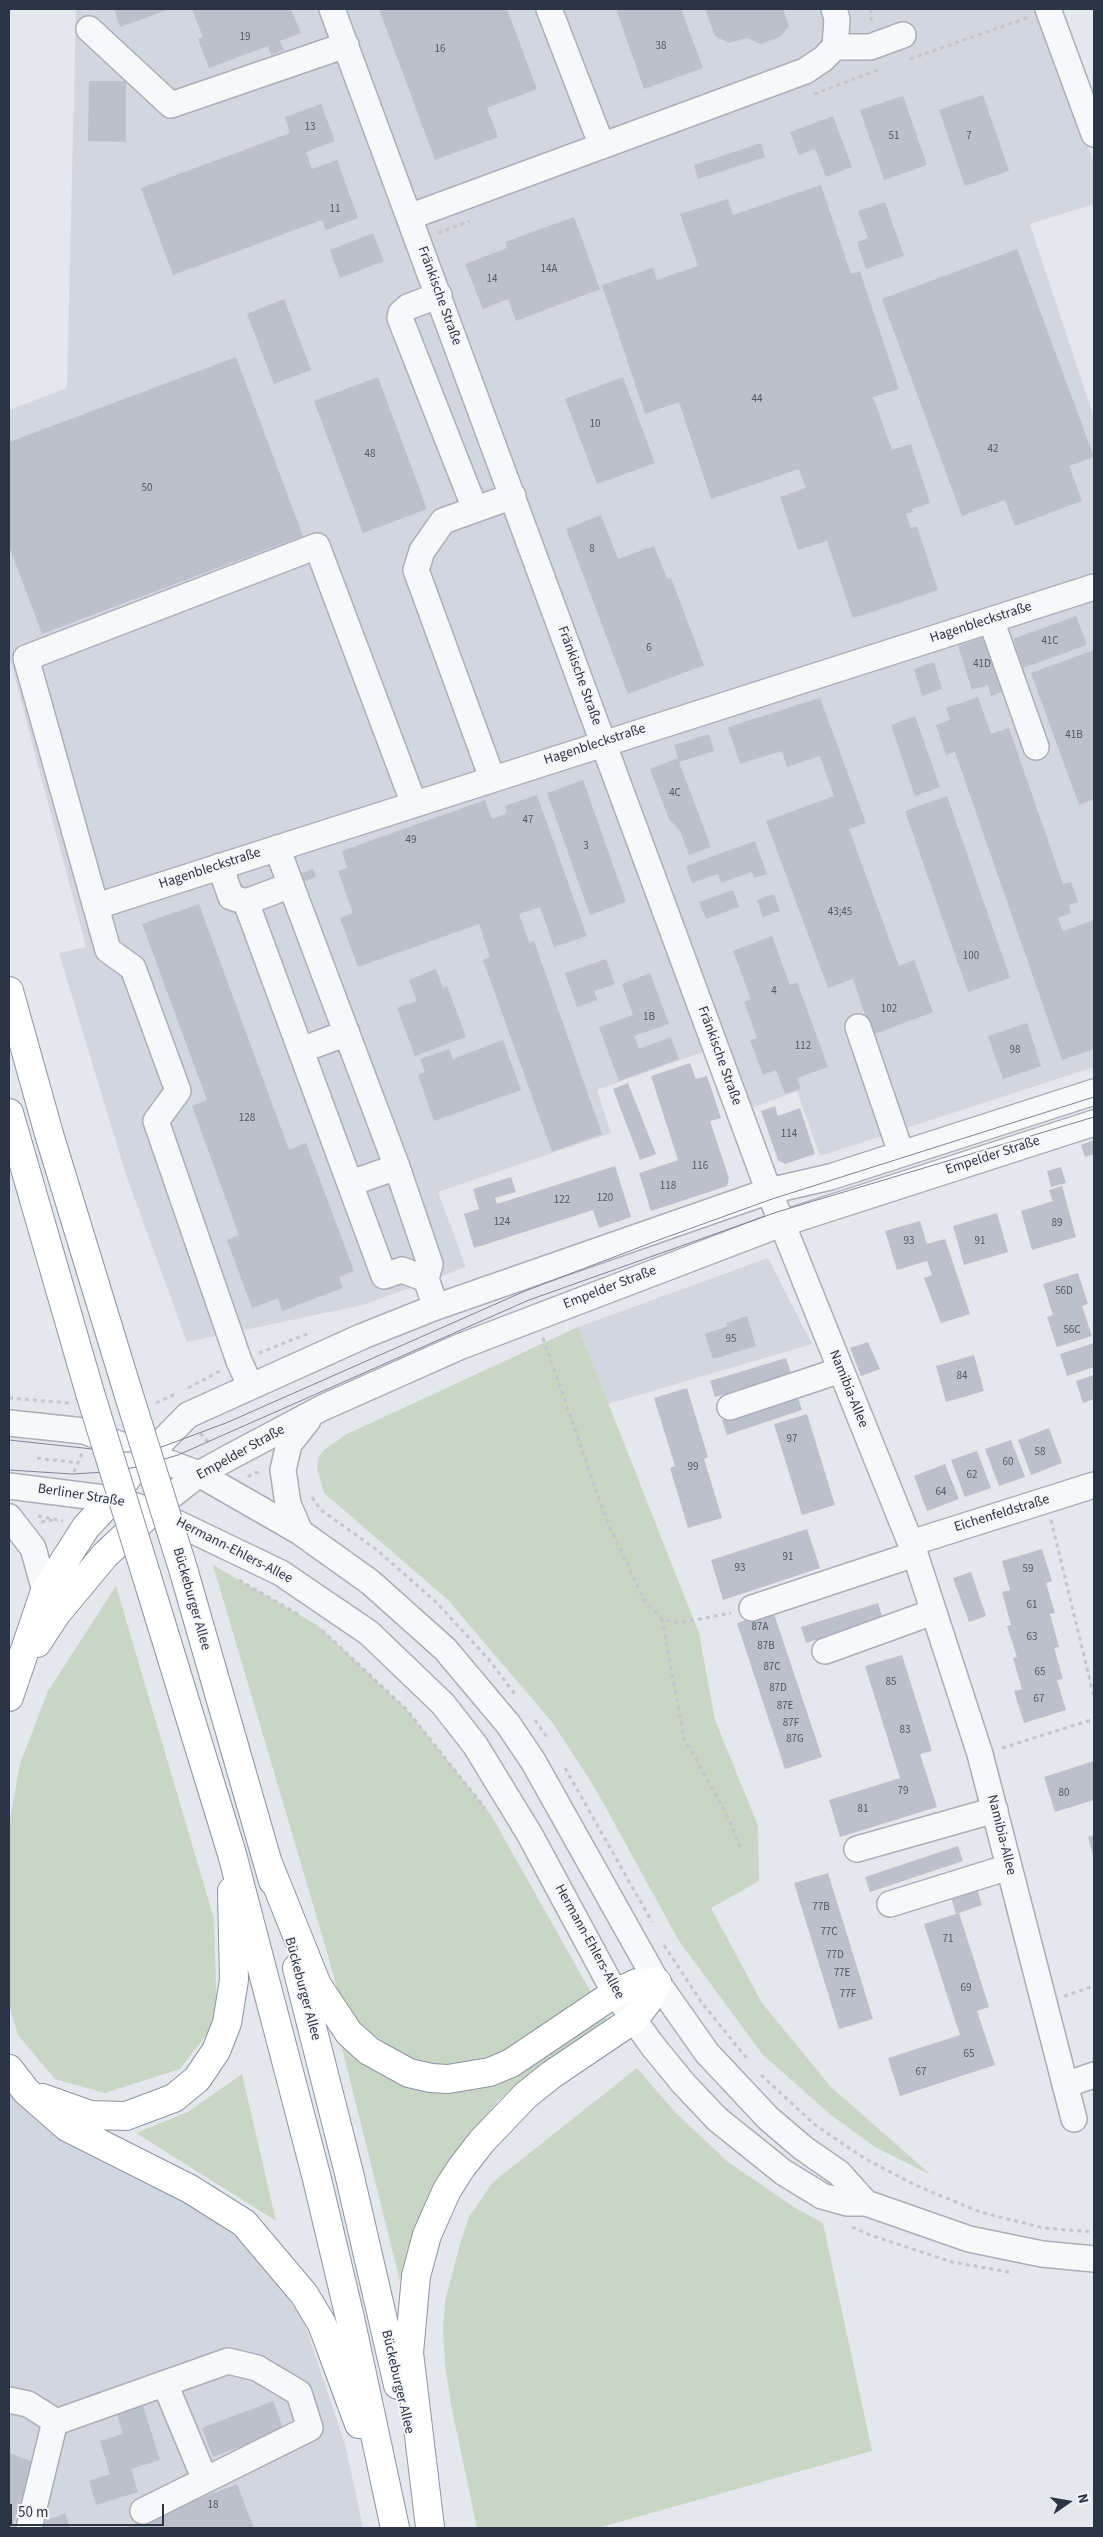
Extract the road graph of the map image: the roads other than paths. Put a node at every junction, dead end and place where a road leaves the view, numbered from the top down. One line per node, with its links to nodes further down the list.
1 (332, 9): 7 (street, Fränkische Straße)
2 (550, 9): 10 (street)
3 (834, 9): 8 (street)
4 (1048, 10): 9 (street)
5 (89, 29): 7 (street)
6 (903, 35): 8 (street)
7 (346, 45): 11 (street, Fränkische Straße)
8 (835, 47): 10 (street)
9 (1094, 134)
10 (602, 146): 11 (street)
11 (410, 217): 12 (street, Fränkische Straße)
12 (439, 295): 13 (street, Fränkische Straße); 14 (street)
13 (513, 496): 14 (street); 17 (street, Fränkische Straße)
14 (475, 509): 19 (street)
15 (1094, 587): 16 (street, Hagenbleckstraße)
16 (991, 620): 17 (street, Hagenbleckstraße); 18 (street)
17 (603, 743): 19 (street, Hagenbleckstraße); 36 (street, Fränkische Straße)
18 (1036, 747)
19 (492, 778): 20 (street, Hagenbleckstraße)
20 (414, 804): 21 (street, Hagenbleckstraße); 25 (street)
21 (277, 848): 22 (street, Hagenbleckstraße); 23 (street)
22 (220, 866): 24 (street); 25 (street, Hagenbleckstraße)
23 (291, 885): 24 (street); 28 (street)
24 (246, 902): 29 (street)
25 (97, 906): 41 (street)
26 (9, 991): 64 (highway, Bückeburger Allee, bridge)
27 (858, 1027): 33 (street)
28 (347, 1033): 29 (street); 34 (street)
29 (301, 1050): 35 (street)
30 (1094, 1092): 33 (street)
31 (9, 1113): 63 (highway, bridge)
32 (1094, 1124): 37 (street, Empelder Straße)
33 (901, 1154): 36 (street)
34 (397, 1166): 35 (street); 38 (street)
35 (351, 1184): 38 (street)
36 (769, 1191): 37 (street, Fränkische Straße); 39 (street)
37 (782, 1224): 40 (street, Namibia-Allee); 43 (street, Empelder Straße)
38 (426, 1280): 39 (street)
39 (436, 1307): 41 (street)
40 (840, 1370): 42 (street); 55 (street, Namibia-Allee)
41 (250, 1385): 46 (street)
42 (730, 1407)
43 (322, 1408): 47 (street, Empelder Straße); 53 (street)
44 (9, 1423): 45 (street)
45 (89, 1432): 46 (street); 50 (street)
46 (149, 1454): 47 (street); 50 (street)
47 (199, 1474): 51 (street, Empelder Straße); 53 (street)
48 (1094, 1485): 55 (street, Eichenfeldstraße)
49 (9, 1486): 50 (street, Berliner Straße)
50 (112, 1498): 51 (street, Berliner Straße); 54 (street); 56 (highway)
51 (152, 1511): 54 (highway); 68 (street, Hermann-Ehlers-Allee)
52 (9, 1518): 56 (street)
53 (300, 1532): 67 (street)
54 (123, 1537): 60 (highway)
55 (913, 1549): 57 (street); 58 (street, Namibia-Allee)
56 (45, 1591): 60 (highway)
57 (752, 1608)
58 (934, 1612): 59 (street); 61 (street, Namibia-Allee)
59 (825, 1651)
60 (13, 1684)
61 (995, 1810): 62 (street); 65 (street, Namibia-Allee)
62 (857, 1849)
63 (232, 1854): 73 (highway); 81 (highway)
64 (268, 1863): 68 (highway); 85 (highway, Bückeburger Allee)
65 (1009, 1867): 66 (street); 72 (street, Namibia-Allee)
66 (890, 1904)
67 (657, 1982): 68 (highway); 69 (highway); 75 (street)
68 (615, 1993): 69 (street, Hermann-Ehlers-Allee)
69 (634, 2019): 75 (street, Hermann-Ehlers-Allee); 85 (highway)
70 (9, 2069): 73 (highway)
71 (1094, 2075): 72 (street)
72 (1065, 2085): 74 (street, Namibia-Allee)
73 (26, 2091): 81 (highway)
74 (1074, 2119)
75 (866, 2203): 76 (street, Hermann-Ehlers-Allee)
76 (1094, 2259)
77 (165, 2384): 79 (street); 80 (street); 80 (street)
78 (18, 2402): 79 (street)
79 (55, 2421): 83 (street)
80 (205, 2480): 82 (street)
81 (389, 2501): 84 (highway)
82 (143, 2511)
83 (29, 2528)
84 (395, 2528)
85 (430, 2528)

